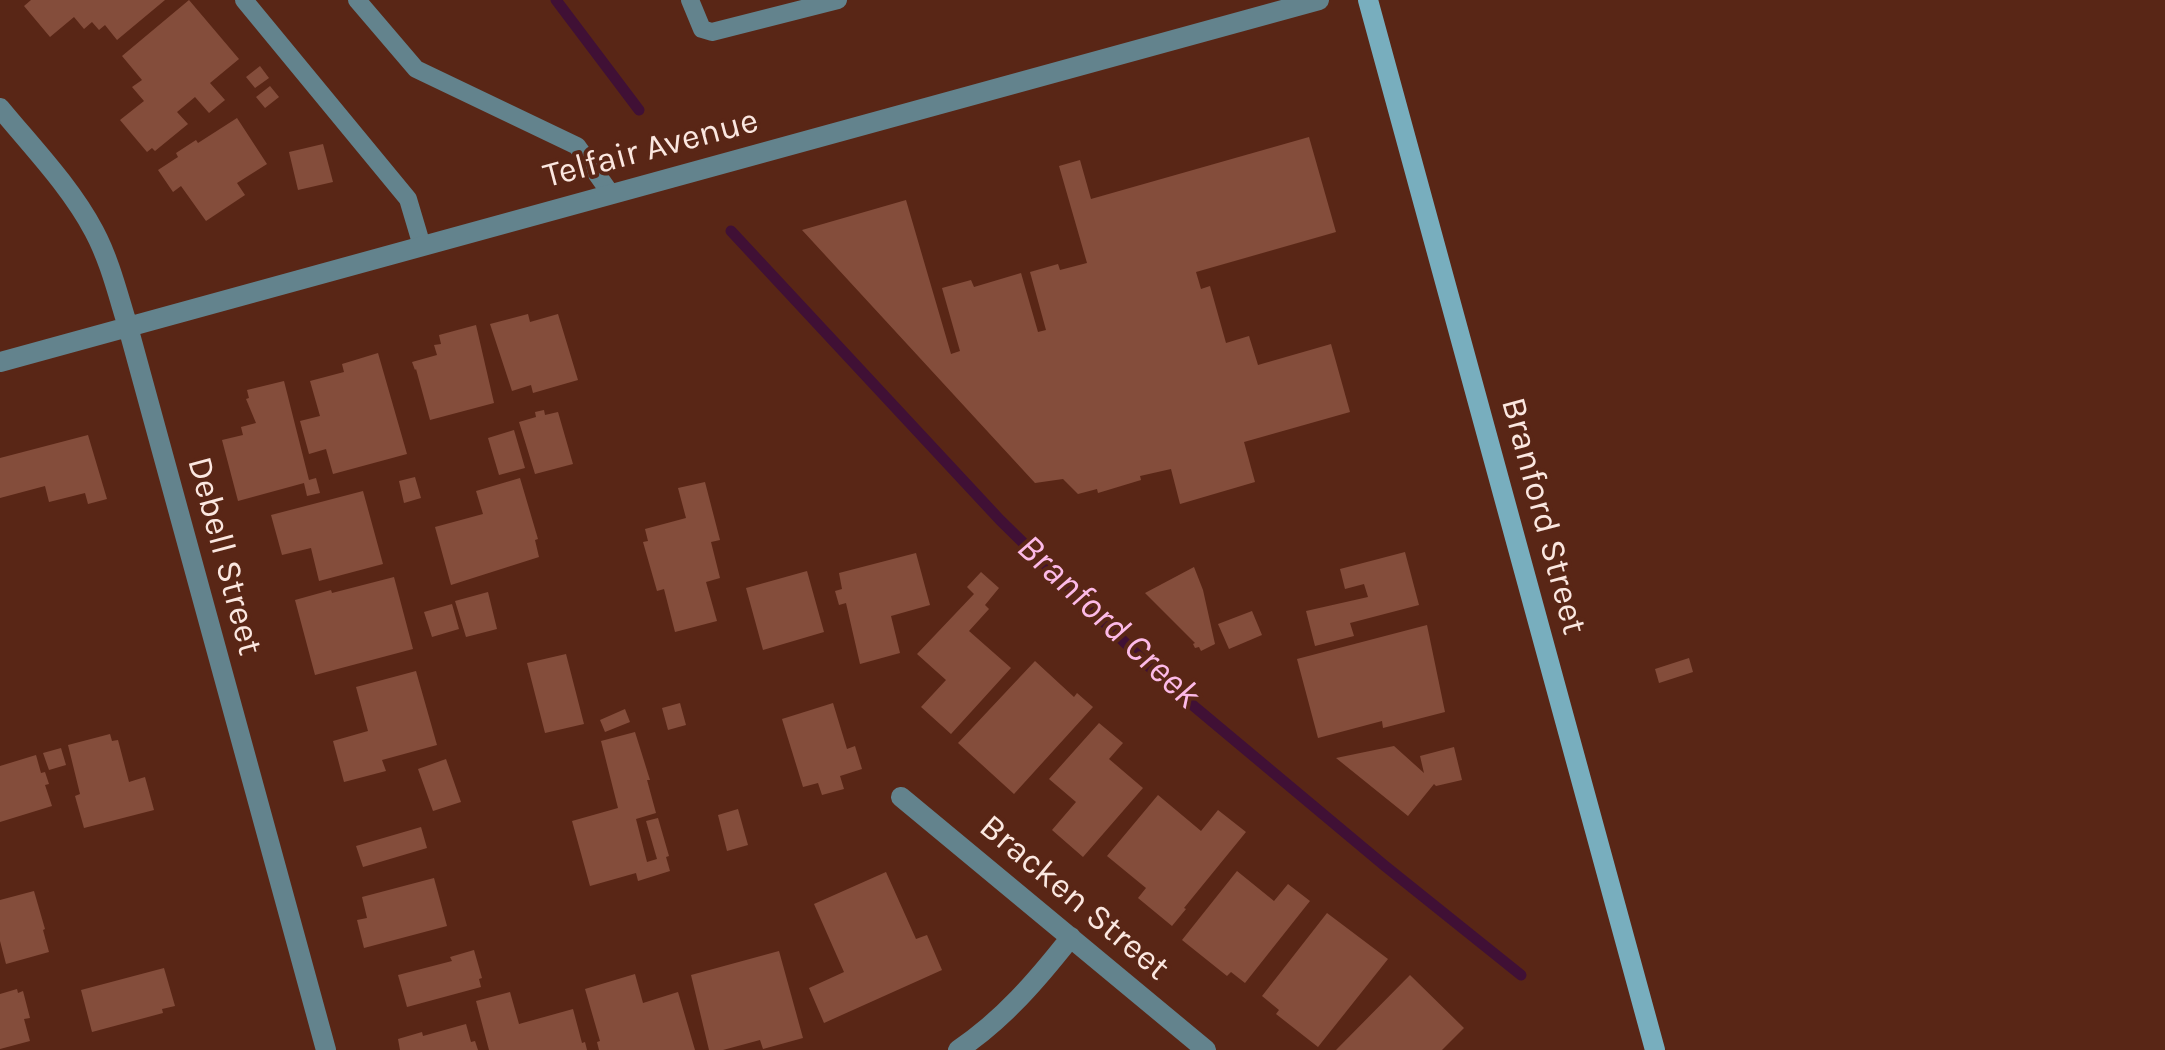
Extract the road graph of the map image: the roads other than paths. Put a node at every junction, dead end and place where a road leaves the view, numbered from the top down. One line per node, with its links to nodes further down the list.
1 (244, 0): 9 (lane)
2 (357, 0): 8 (lane)
3 (690, 0): 4 (lane)
4 (838, 0)
5 (1319, 0): 8 (street, Telfair Avenue)
6 (1368, 0): 17 (main road, Branford Street)
7 (0, 108): 10 (street, Debell Street)
8 (611, 194): 9 (street, Telfair Avenue)
9 (422, 246): 10 (street, Telfair Avenue)
10 (128, 327): 11 (street, Telfair Avenue); 14 (street, Debell Street)
11 (0, 362)
12 (900, 798): 13 (street, Bracken Street)
13 (1072, 936): 15 (street); 16 (street, Bracken Street)
14 (326, 1050)
15 (958, 1050)
16 (1206, 1050)
17 (1654, 1050)

